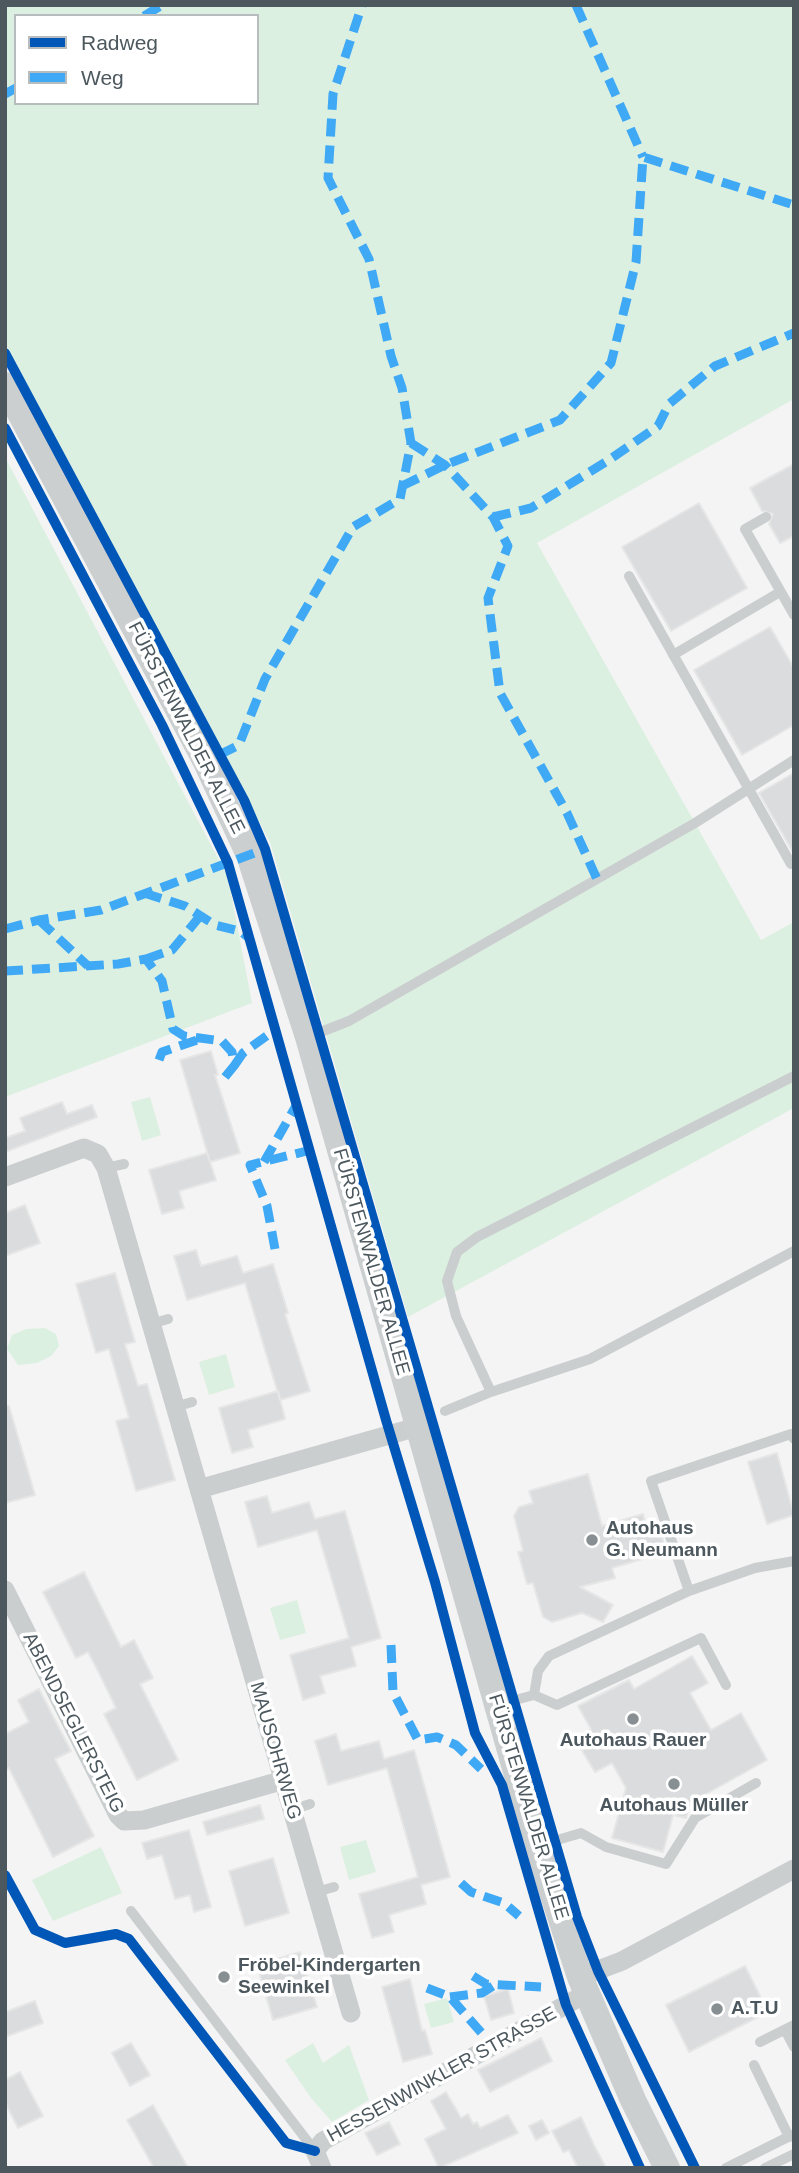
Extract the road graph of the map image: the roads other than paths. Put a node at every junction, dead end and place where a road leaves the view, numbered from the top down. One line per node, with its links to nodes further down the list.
1 (5, 385): 10 (main road, FÜRSTENWALDER ALLEE)
2 (766, 517): 4 (lane)
3 (629, 576): 6 (lane)
4 (780, 592): 5 (lane); 6 (lane)
5 (794, 615)
6 (673, 655): 8 (lane)
7 (794, 760): 8 (lane)
8 (747, 790): 9 (lane); 10 (lane)
9 (790, 864)
10 (308, 1037): 16 (main road, FÜRSTENWALDER ALLEE)
11 (794, 1076): 14 (lane)
12 (5, 1177): 18 (street, MAUSOHRWEG)
13 (794, 1251): 14 (lane)
14 (491, 1392): 15 (lane)
15 (444, 1411)
16 (417, 1427): 18 (street); 24 (main road, FÜRSTENWALDER ALLEE)
17 (794, 1439): 21 (lane)
18 (199, 1489): 25 (street, MAUSOHRWEG)
19 (794, 1561): 21 (lane)
20 (5, 1590): 25 (street, ABENDSEGLERSTEIG)
21 (690, 1591): 23 (lane)
22 (726, 1685): 23 (lane)
23 (534, 1695): 24 (lane)
24 (497, 1705): 27 (main road, FÜRSTENWALDER ALLEE)
25 (284, 1780): 31 (street, MAUSOHRWEG)
26 (757, 1783): 27 (lane)
27 (537, 1846): 30 (main road, FÜRSTENWALDER ALLEE)
28 (794, 1869): 30 (street, HESSENWINKLER STRASSE)
29 (131, 1911): 38 (lane)
30 (584, 1985): 38 (street, HESSENWINKLER STRASSE); 39 (main road, FÜRSTENWALDER ALLEE)
31 (351, 2012)
32 (789, 2027): 33 (lane); 34 (lane)
33 (760, 2042)
34 (794, 2047)
35 (754, 2066): 36 (lane)
36 (792, 2136): 40 (lane)
37 (794, 2154): 41 (lane)
38 (319, 2159)
39 (667, 2168)
40 (726, 2168)
41 (765, 2168)

